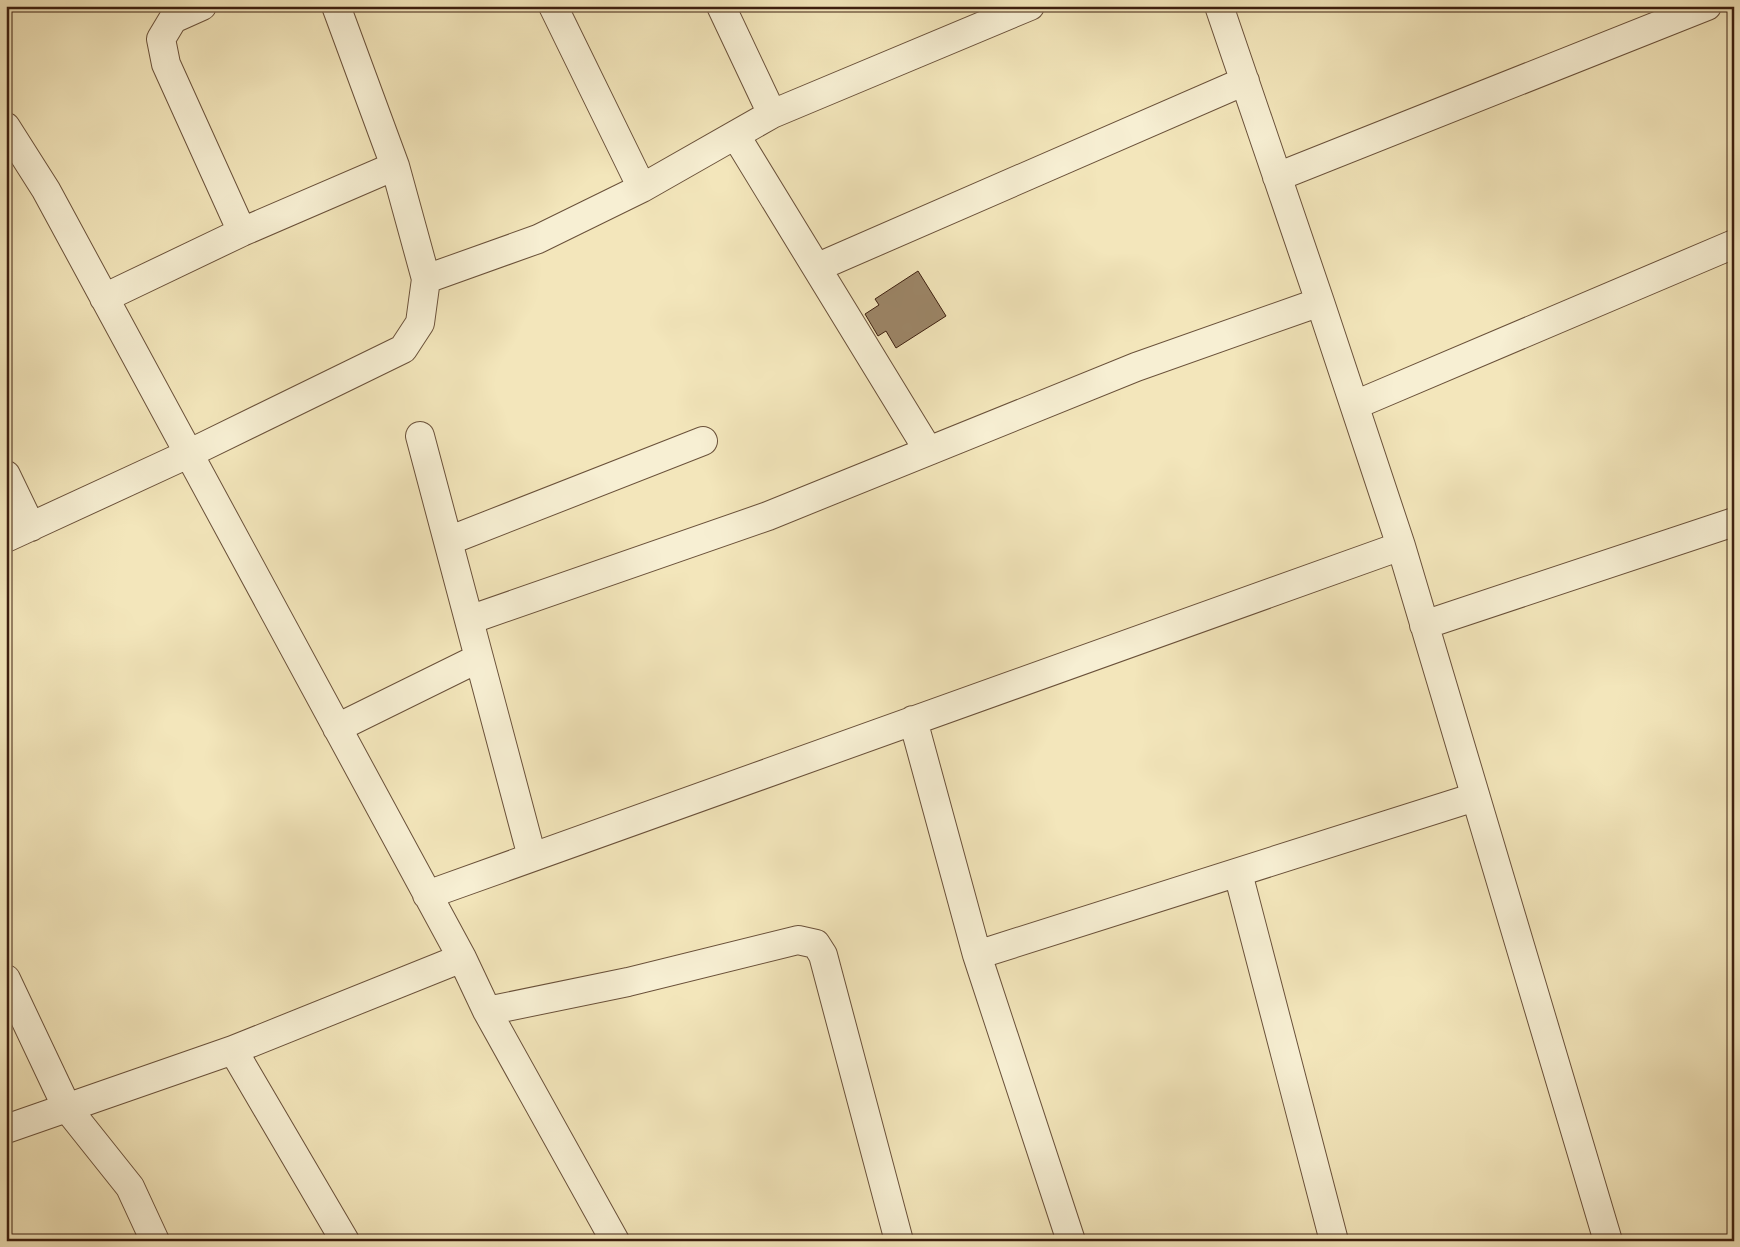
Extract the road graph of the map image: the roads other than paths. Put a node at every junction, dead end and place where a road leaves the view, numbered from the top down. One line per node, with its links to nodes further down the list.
1 (336, 6): 12 (street)
2 (553, 6): 14 (street)
3 (722, 6): 9 (street)
4 (1219, 6): 8 (street)
5 (1707, 6): 13 (street)
6 (1026, 7): 9 (street)
7 (193, 8): 15 (street)
8 (1244, 81): 13 (street); 17 (street)
9 (772, 114): 11 (street)
10 (6, 127): 19 (street)
11 (736, 136): 14 (street); 17 (street)
12 (395, 166): 15 (street); 18 (street)
13 (1277, 177): 20 (street)
14 (642, 188): 18 (street)
15 (242, 232): 19 (street)
16 (1734, 244): 21 (street)
17 (818, 268): 24 (street)
18 (426, 279): 25 (street)
19 (104, 298): 25 (street)
20 (1320, 302): 21 (street); 24 (street)
21 (1355, 406): 31 (street)
22 (420, 436): 30 (street)
23 (703, 441): 30 (street)
24 (928, 450): 32 (street)
25 (188, 454): 28 (street); 36 (street)
26 (6, 475): 28 (street)
27 (1734, 522): 33 (street)
28 (31, 527): 29 (street)
29 (6, 538)
30 (448, 540): 32 (street)
31 (1401, 546): 33 (street); 35 (street)
32 (469, 620): 34 (street)
33 (1424, 625): 37 (street)
34 (479, 658): 36 (street); 38 (street)
35 (912, 720): 38 (street); 41 (street)
36 (337, 728): 40 (street)
37 (1475, 797): 39 (street); 54 (street)
38 (532, 857): 40 (street)
39 (1238, 873): 41 (street); 53 (street)
40 (428, 895): 42 (street)
41 (977, 955): 52 (street)
42 (462, 958): 44 (street); 45 (street)
43 (6, 979): 46 (street)
44 (487, 1011): 48 (street); 51 (street)
45 (233, 1050): 46 (street); 50 (street)
46 (67, 1108): 47 (street); 49 (street)
47 (6, 1129)
48 (606, 1238)
49 (155, 1241)
50 (345, 1241)
51 (899, 1241)
52 (1071, 1241)
53 (1334, 1241)
54 (1608, 1241)

